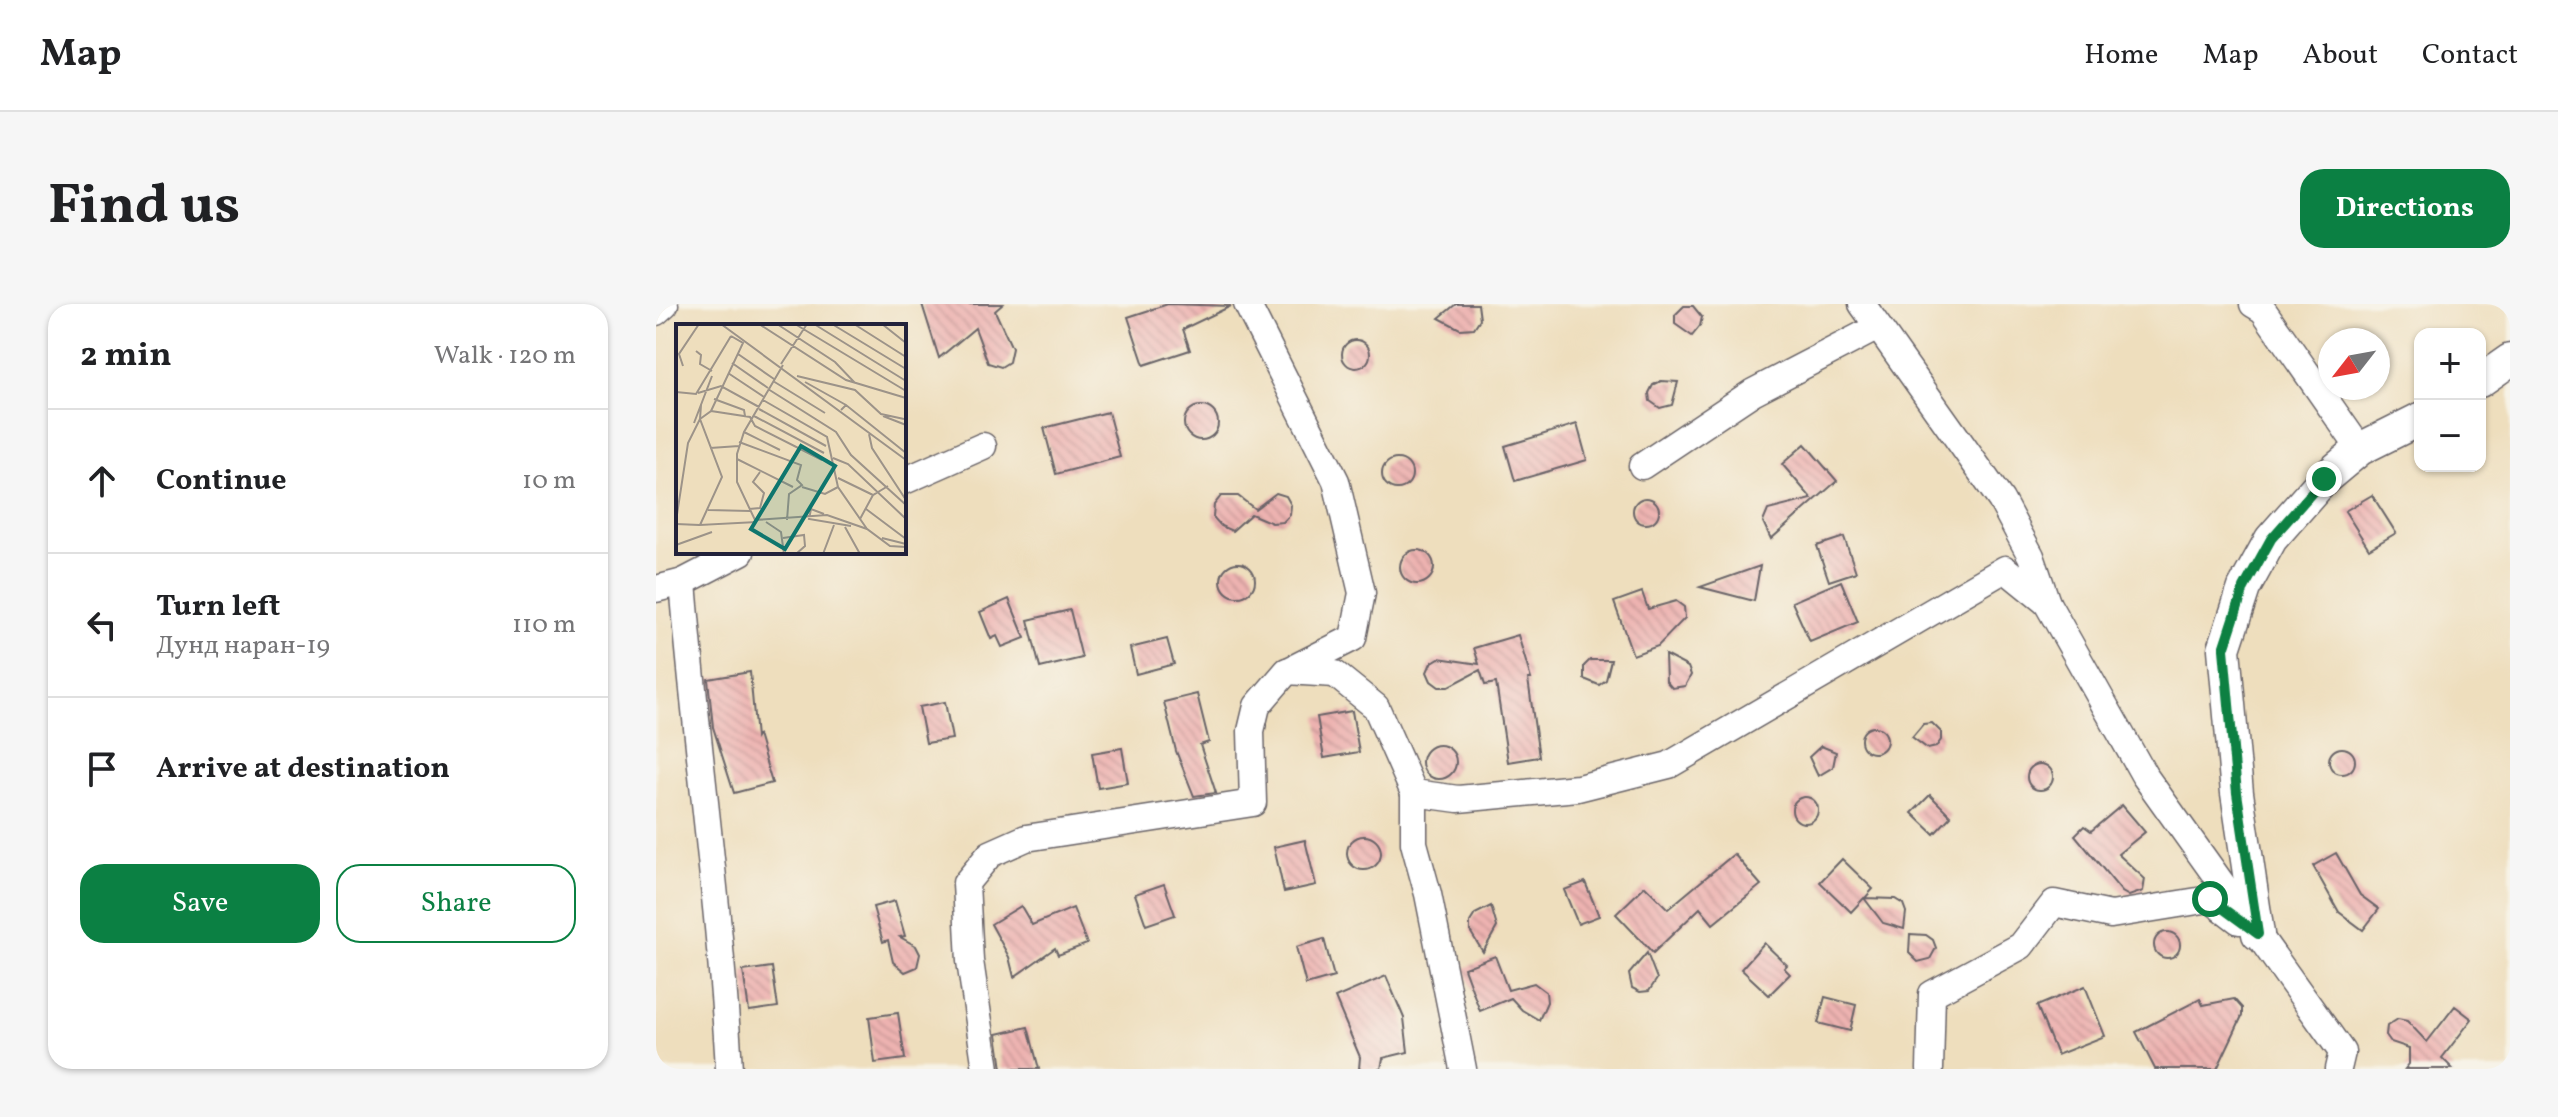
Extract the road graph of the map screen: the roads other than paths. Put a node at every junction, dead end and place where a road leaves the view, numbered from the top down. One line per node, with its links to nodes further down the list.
1 (665, 304): 5 (street)
2 (1247, 304): 18 (street)
3 (1862, 304): 6 (street)
4 (2253, 304): 11 (street)
5 (656, 312)
6 (1878, 327): 12 (street); 17 (street)
7 (2510, 360): 8 (street)
8 (2486, 377)
9 (2414, 422): 11 (street)
10 (983, 446): 13 (street)
11 (2360, 449): 20 (street)
12 (1642, 466)
13 (906, 480)
14 (737, 554): 15 (street)
15 (683, 582): 16 (street); 22 (street)
16 (656, 589)
17 (2047, 603): 19 (street); 20 (street)
18 (1287, 671): 19 (street); 23 (street)
19 (1414, 793): 24 (street)
20 (2258, 934): 21 (street); 25 (street)
21 (2340, 1060): 26 (street)
22 (729, 1069)
23 (986, 1069)
24 (1463, 1069)
25 (1930, 1069)
26 (2363, 1069)

